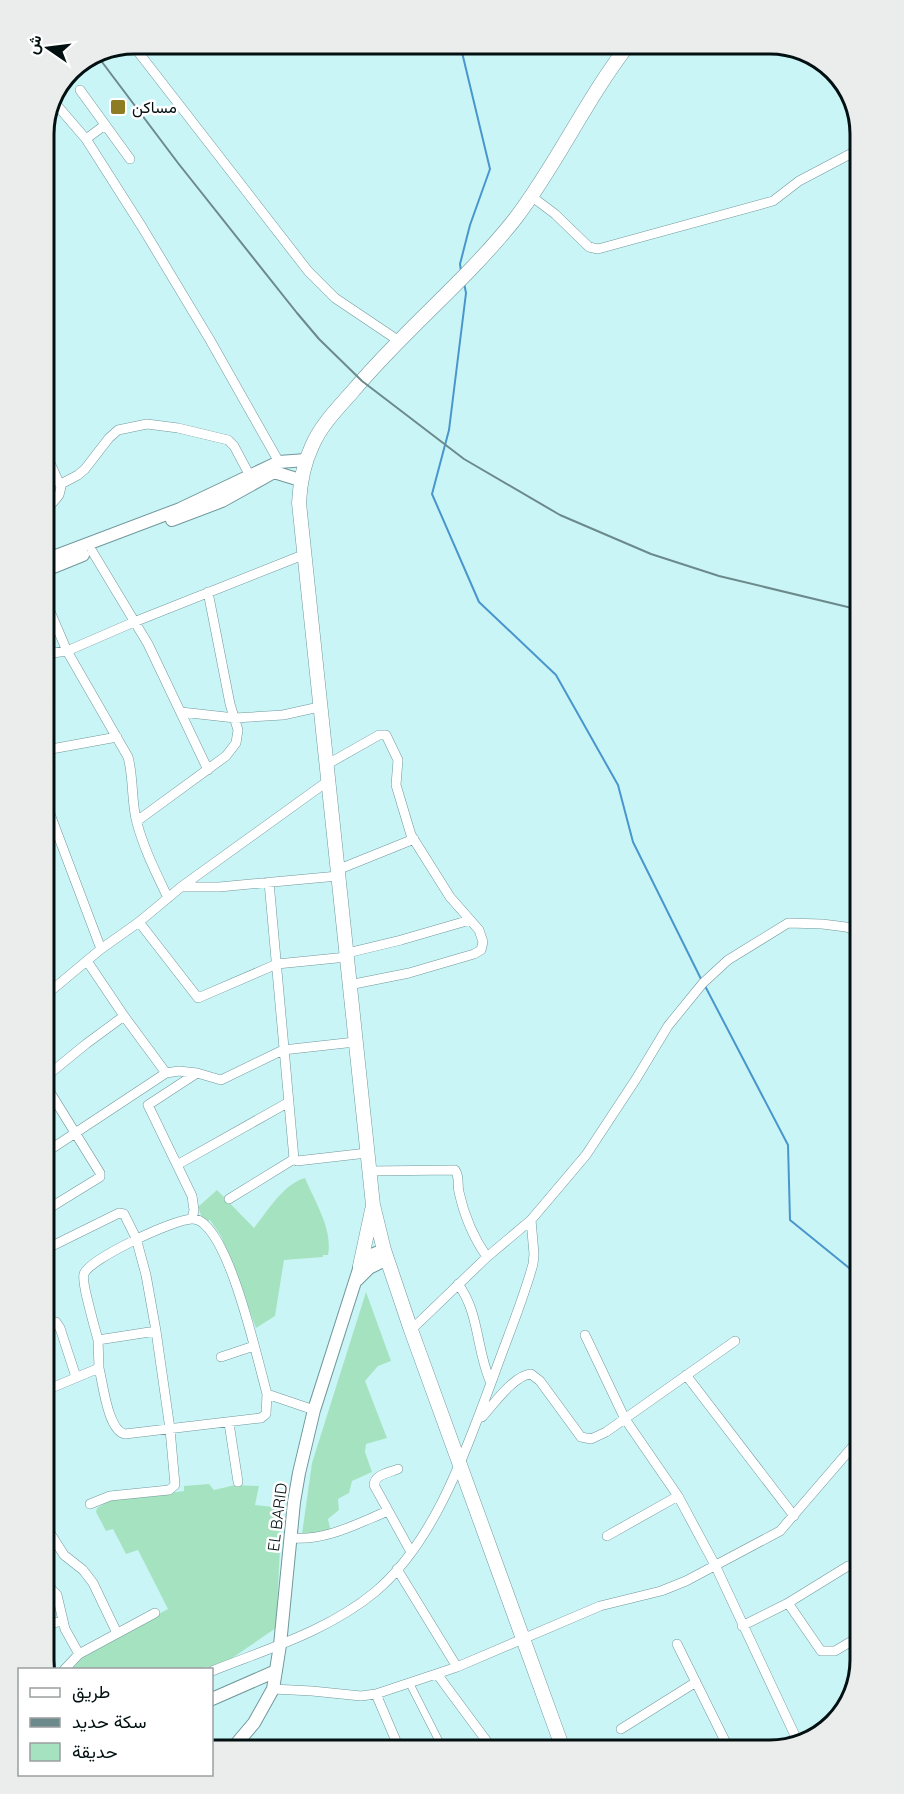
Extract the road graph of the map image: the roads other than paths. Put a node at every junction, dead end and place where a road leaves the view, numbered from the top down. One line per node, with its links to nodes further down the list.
1 (140, 54): 10 (street)
2 (622, 54): 9 (main road)
3 (80, 90): 5 (street)
4 (59, 107): 6 (street)
5 (105, 125): 6 (street); 8 (street)
6 (86, 139): 12 (street)
7 (850, 154): 9 (street)
8 (130, 159)
9 (531, 196): 10 (main road)
10 (399, 341): 11 (main road)
11 (306, 460): 12 (street); 15 (main road)
12 (279, 462): 14 (street)
13 (54, 470): 16 (street)
14 (250, 476): 16 (street); 20 (street)
15 (300, 480): 18 (street); 19 (main road)
16 (61, 484): 17 (street)
17 (54, 501)
18 (92, 551): 21 (street); 24 (street)
19 (303, 555): 22 (street); 27 (main road)
20 (54, 557)
21 (54, 567)
22 (208, 592): 24 (street); 29 (street)
23 (54, 621): 25 (street)
24 (134, 621): 25 (street); 28 (street)
25 (67, 651): 26 (street); 30 (street)
26 (54, 653)
27 (319, 707): 29 (street); 32 (main road)
28 (181, 712): 29 (street); 33 (street)
29 (235, 718): 33 (street)
30 (117, 737): 31 (street); 35 (street)
31 (54, 749)
32 (326, 765): 34 (main road); 37 (street)
33 (208, 770): 35 (street)
34 (328, 781): 38 (main road); 40 (street)
35 (136, 822): 41 (street)
36 (54, 827): 45 (street)
37 (414, 840): 38 (street); 42 (street)
38 (337, 873): 39 (street); 46 (main road)
39 (268, 882): 40 (street); 48 (street)
40 (181, 887): 41 (street)
41 (168, 898): 43 (street)
42 (470, 920): 46 (street); 49 (street)
43 (139, 922): 45 (street); 48 (street)
44 (850, 928): 71 (street)
45 (101, 949): 47 (street)
46 (347, 955): 48 (street); 49 (main road)
47 (87, 961): 50 (street); 51 (street)
48 (277, 964): 53 (street)
49 (350, 985): 52 (main road)
50 (54, 988)
51 (124, 1016): 54 (street); 55 (street)
52 (355, 1042): 53 (street); 63 (main road)
53 (283, 1050): 56 (street); 59 (street)
54 (54, 1070)
55 (166, 1073): 56 (street); 57 (street)
56 (197, 1073): 60 (street)
57 (139, 1091): 60 (street); 61 (street)
58 (54, 1099): 61 (street)
59 (289, 1102): 64 (street); 65 (street)
60 (148, 1105): 65 (street)
61 (74, 1133): 62 (street); 68 (street)
62 (54, 1147)
63 (367, 1153): 64 (street); 66 (main road)
64 (294, 1159): 67 (street)
65 (177, 1165): 70 (street)
66 (368, 1171): 69 (main road); 75 (street)
67 (229, 1199)
68 (54, 1205)
69 (373, 1205): 74 (main road); 76 (main road)
70 (192, 1219): 72 (street); 85 (street)
71 (531, 1220): 75 (street); 90 (street)
72 (136, 1238): 73 (street); 81 (street); 83 (street)
73 (54, 1245)
74 (386, 1255): 76 (street); 77 (street); 80 (main road)
75 (487, 1257): 78 (street)
76 (360, 1266): 77 (street, EL BARID)
77 (355, 1283): 93 (street, EL BARID)
78 (458, 1284): 80 (street); 90 (street)
79 (54, 1323): 89 (street)
80 (411, 1330): 99 (main road)
81 (156, 1331): 83 (street); 97 (street)
82 (585, 1335): 94 (street)
83 (98, 1340): 87 (street)
84 (735, 1341): 88 (street)
85 (254, 1346): 86 (street); 92 (street)
86 (221, 1357)
87 (99, 1368): 89 (street); 97 (street)
88 (686, 1375): 94 (street); 105 (street)
89 (76, 1377): 91 (street)
90 (491, 1383): 95 (street)
91 (54, 1387)
92 (267, 1394): 93 (street); 96 (street)
93 (314, 1410): 107 (street, EL BARID)
94 (625, 1419): 95 (street); 102 (street)
95 (478, 1421): 99 (street)
96 (229, 1423): 97 (street); 101 (street)
97 (170, 1429): 103 (street)
98 (850, 1450): 105 (street)
99 (459, 1464): 109 (street); 120 (main road)
100 (398, 1469): 104 (street)
101 (238, 1482)
102 (678, 1496): 106 (street); 110 (street)
103 (90, 1504)
104 (387, 1511): 107 (street); 109 (street)
105 (794, 1516): 110 (street)
106 (607, 1536)
107 (291, 1538): 123 (street, EL BARID)
108 (54, 1539): 119 (street)
109 (411, 1552): 112 (street)
110 (715, 1565): 118 (street); 120 (street)
111 (848, 1566): 114 (street)
112 (397, 1569): 123 (street); 125 (street)
113 (54, 1594): 116 (street)
114 (788, 1603): 118 (street); 121 (street)
115 (155, 1613): 119 (street)
116 (62, 1621): 117 (street); 124 (street)
117 (54, 1623)
118 (742, 1626): 136 (street)
119 (117, 1633): 124 (street)
120 (523, 1638): 125 (street); 141 (main road)
121 (850, 1642)
122 (677, 1644): 130 (street)
123 (280, 1645): 127 (street); 128 (street, EL BARID)
124 (79, 1654): 126 (street)
125 (457, 1667): 129 (street)
126 (66, 1668)
127 (213, 1671)
128 (276, 1671): 132 (street, EL BARID); 134 (street)
129 (437, 1674): 131 (street); 140 (street)
130 (696, 1682): 135 (street); 142 (street)
131 (410, 1684): 133 (street); 139 (street)
132 (273, 1689): 133 (street); 137 (street, EL BARID)
133 (376, 1694): 138 (street)
134 (213, 1699)
135 (621, 1729)
136 (795, 1736)
137 (240, 1740)
138 (396, 1740)
139 (438, 1740)
140 (485, 1740)
141 (560, 1740)
142 (725, 1740)

